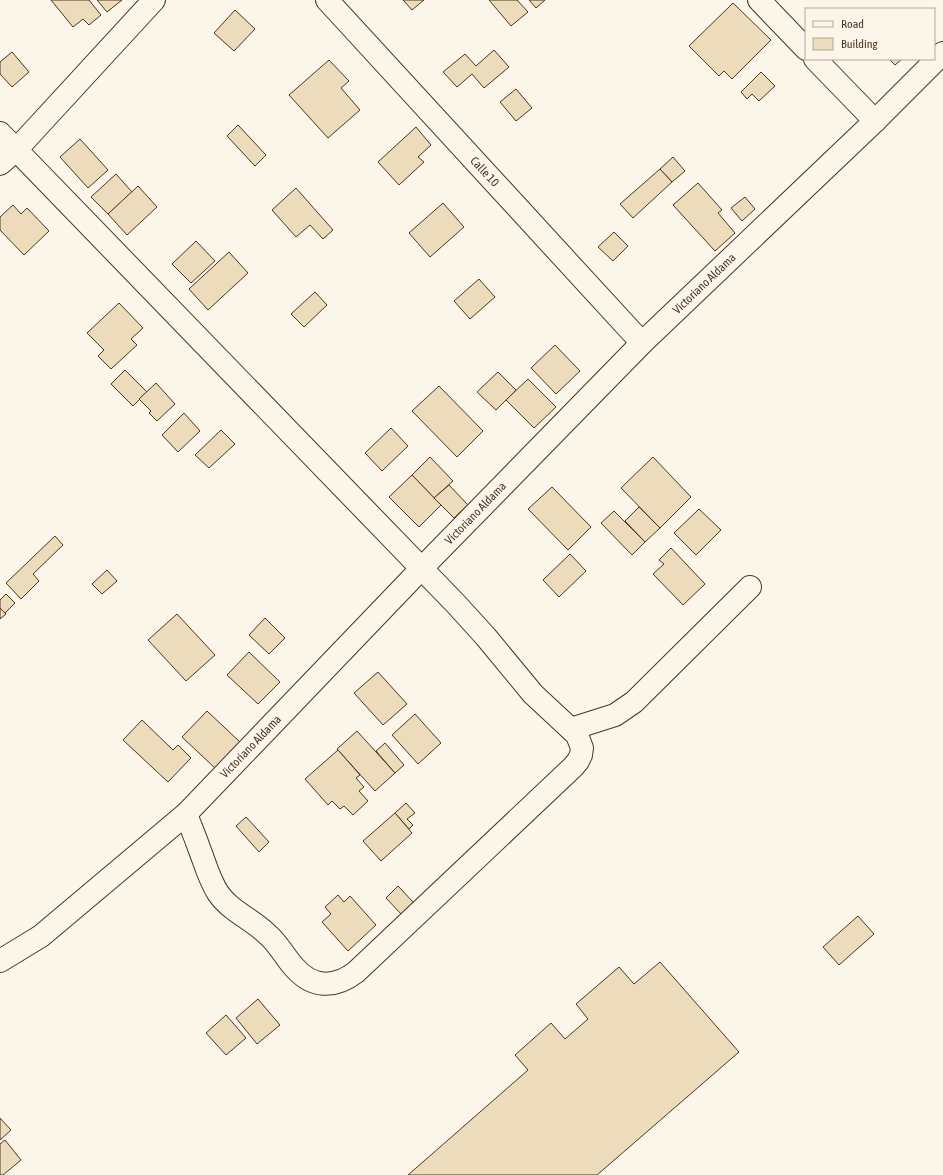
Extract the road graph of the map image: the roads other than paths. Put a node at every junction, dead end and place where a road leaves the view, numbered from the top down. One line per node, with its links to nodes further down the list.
1 (154, 0): 9 (street)
2 (327, 0): 10 (street, Calle 10)
3 (758, 0): 4 (street)
4 (805, 48)
5 (943, 53): 7 (street, Victoriano Aldama)
6 (816, 60): 7 (street)
7 (875, 121): 10 (street, Victoriano Aldama)
8 (0, 134): 9 (street)
9 (8, 157): 11 (street)
10 (642, 343): 11 (street, Victoriano Aldama)
11 (421, 569): 13 (street); 14 (street, Victoriano Aldama)
12 (750, 587): 13 (street)
13 (571, 729): 14 (street)
14 (186, 814): 15 (street, Victoriano Aldama)
15 (0, 961)

